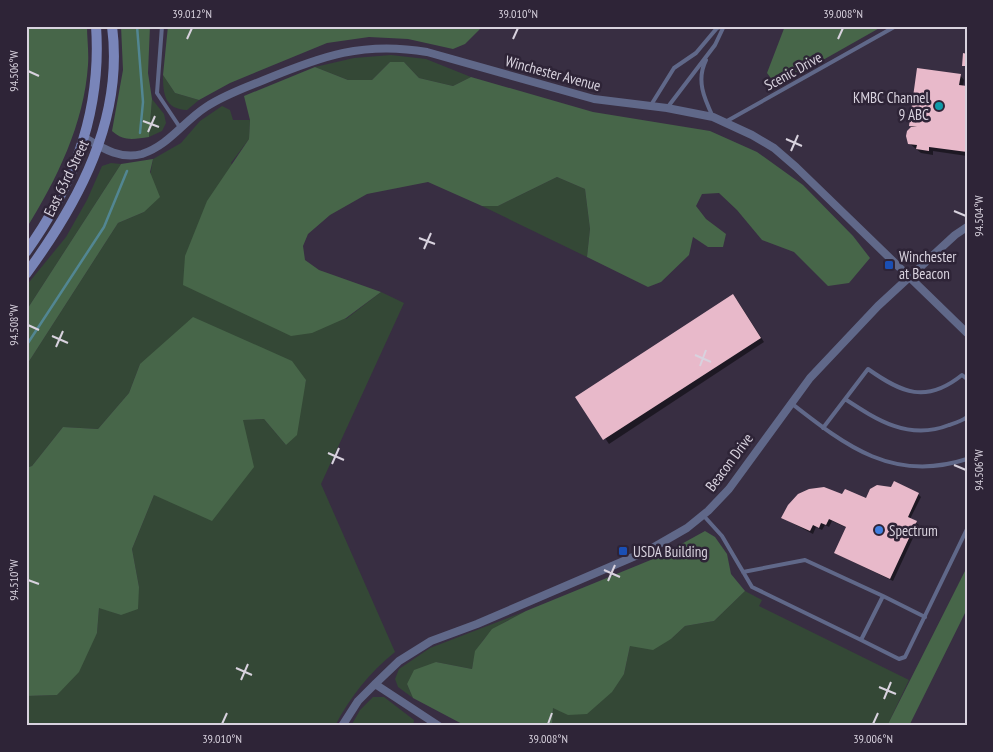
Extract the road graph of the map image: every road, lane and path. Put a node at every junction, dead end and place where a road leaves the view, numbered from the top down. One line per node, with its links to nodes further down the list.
1 (96, 26): 12 (main road, East 63rd Street)
2 (112, 26): 13 (main road, East 63rd Street)
3 (162, 26): 11 (lane)
4 (723, 26): 6 (lane); 7 (lane)
5 (896, 26): 10 (lane, Scenic Drive)
6 (709, 52): 8 (lane); 9 (lane)
7 (651, 105): 8 (street, Winchester Avenue); 11 (street, Winchester Avenue)
8 (667, 108): 9 (street, Winchester Avenue)
9 (713, 117): 10 (street, Winchester Avenue)
10 (727, 121): 17 (street, Winchester Avenue)
11 (181, 130): 13 (street, Winchester Avenue)
12 (85, 138): 13 (street, Winchester Avenue); 15 (main road, East 63rd Street)
13 (99, 147): 16 (main road, East 63rd Street)
14 (967, 227): 17 (street, Beacon Drive)
15 (26, 252)
16 (26, 274)
17 (909, 277): 18 (street, Winchester Avenue); 21 (street, Beacon Drive)
18 (967, 333)
19 (967, 379): 20 (lane)
20 (845, 399): 22 (lane); 23 (lane)
21 (791, 403): 23 (lane); 25 (street, Beacon Drive)
22 (967, 417)
23 (823, 428): 24 (lane)
24 (967, 459)
25 (703, 515): 27 (lane); 31 (street, Beacon Drive)
26 (967, 529): 29 (lane)
27 (744, 572): 28 (lane); 30 (lane)
28 (883, 596): 29 (lane); 30 (lane)
29 (925, 617): 30 (lane)
30 (861, 640)
31 (375, 684): 32 (street); 33 (street, Beacon Drive)
32 (427, 723): 34 (street)
33 (342, 726)
34 (439, 726)

